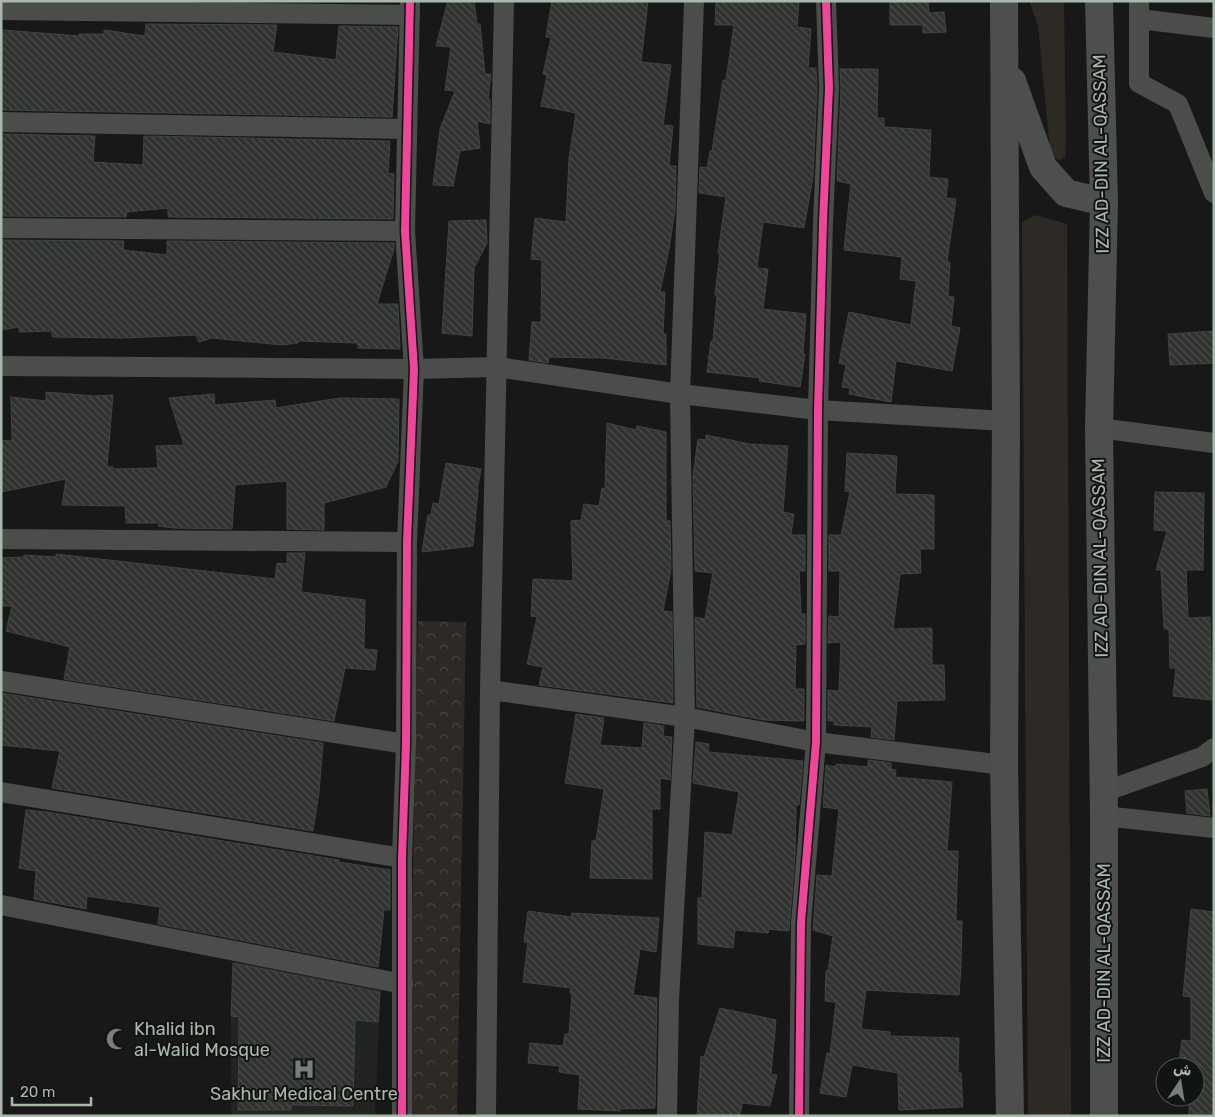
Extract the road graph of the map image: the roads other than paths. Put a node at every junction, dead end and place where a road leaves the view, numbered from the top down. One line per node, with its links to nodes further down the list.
1 (504, 1): 19 (street)
2 (694, 1): 21 (street)
3 (826, 1): 22 (street)
4 (1004, 1): 10 (highway)
5 (1099, 1): 15 (highway, IZZ AD-DIN AL-QASSAM)
6 (410, 8): 7 (street); 12 (street)
7 (1, 10)
8 (1139, 10): 9 (street); 13 (street)
9 (1214, 28)
10 (1005, 63): 15 (highway); 23 (highway)
11 (1, 122): 12 (street)
12 (407, 129): 17 (street)
13 (1204, 147): 14 (street)
14 (1214, 193)
15 (1104, 202): 24 (highway, IZZ AD-DIN AL-QASSAM)
16 (1, 228): 17 (street)
17 (405, 232): 20 (street)
18 (1, 366): 20 (street)
19 (497, 367): 20 (street); 21 (street); 29 (street)
20 (414, 369): 27 (street)
21 (680, 394): 22 (street); 30 (street)
22 (818, 410): 23 (street); 31 (street)
23 (1006, 421): 34 (highway)
24 (1098, 428): 25 (street); 36 (highway, IZZ AD-DIN AL-QASSAM)
25 (1214, 443)
26 (1, 539): 27 (street)
27 (407, 542): 32 (street)
28 (1, 681): 32 (street)
29 (490, 690): 30 (street); 42 (street)
30 (685, 717): 31 (street); 43 (street)
31 (816, 742): 34 (street); 44 (street)
32 (406, 744): 38 (street)
33 (1214, 748): 36 (street)
34 (1004, 765): 45 (highway)
35 (1, 792): 38 (street)
36 (1104, 804): 37 (street); 46 (highway, IZZ AD-DIN AL-QASSAM)
37 (1214, 828)
38 (402, 858): 40 (street)
39 (1, 905): 40 (street)
40 (403, 984): 41 (street)
41 (402, 1116)
42 (486, 1116)
43 (667, 1116)
44 (798, 1116)
45 (1010, 1116)
46 (1104, 1116)

